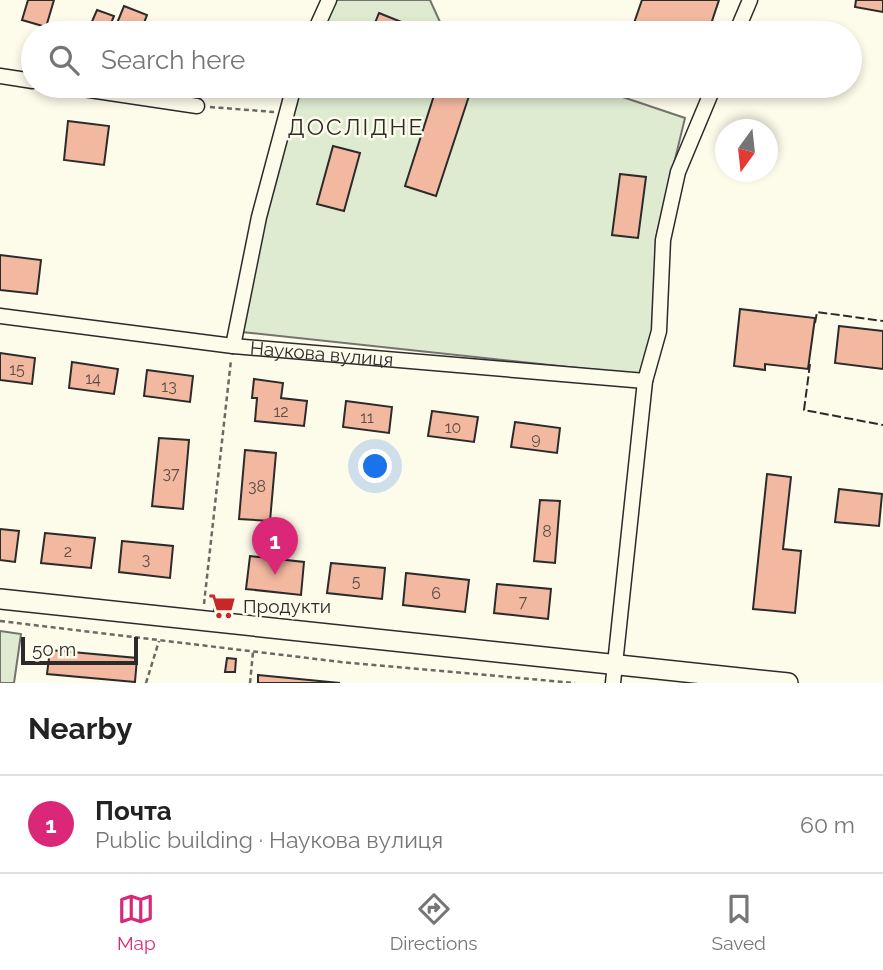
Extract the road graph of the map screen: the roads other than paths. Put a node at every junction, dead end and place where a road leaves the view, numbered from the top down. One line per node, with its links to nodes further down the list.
1 (329, 0): 3 (street)
2 (750, 0): 4 (street)
3 (319, 21)
4 (741, 21)
5 (0, 76): 6 (street)
6 (21, 79)
7 (143, 98): 10 (street)
8 (291, 98): 12 (street)
9 (709, 98): 13 (street)
10 (197, 106)
11 (0, 316): 12 (street, Наукова вулиця)
12 (233, 346): 13 (street, Наукова вулиця)
13 (645, 381): 15 (street)
14 (0, 599): 15 (street)
15 (613, 674): 16 (street)
16 (788, 683)

